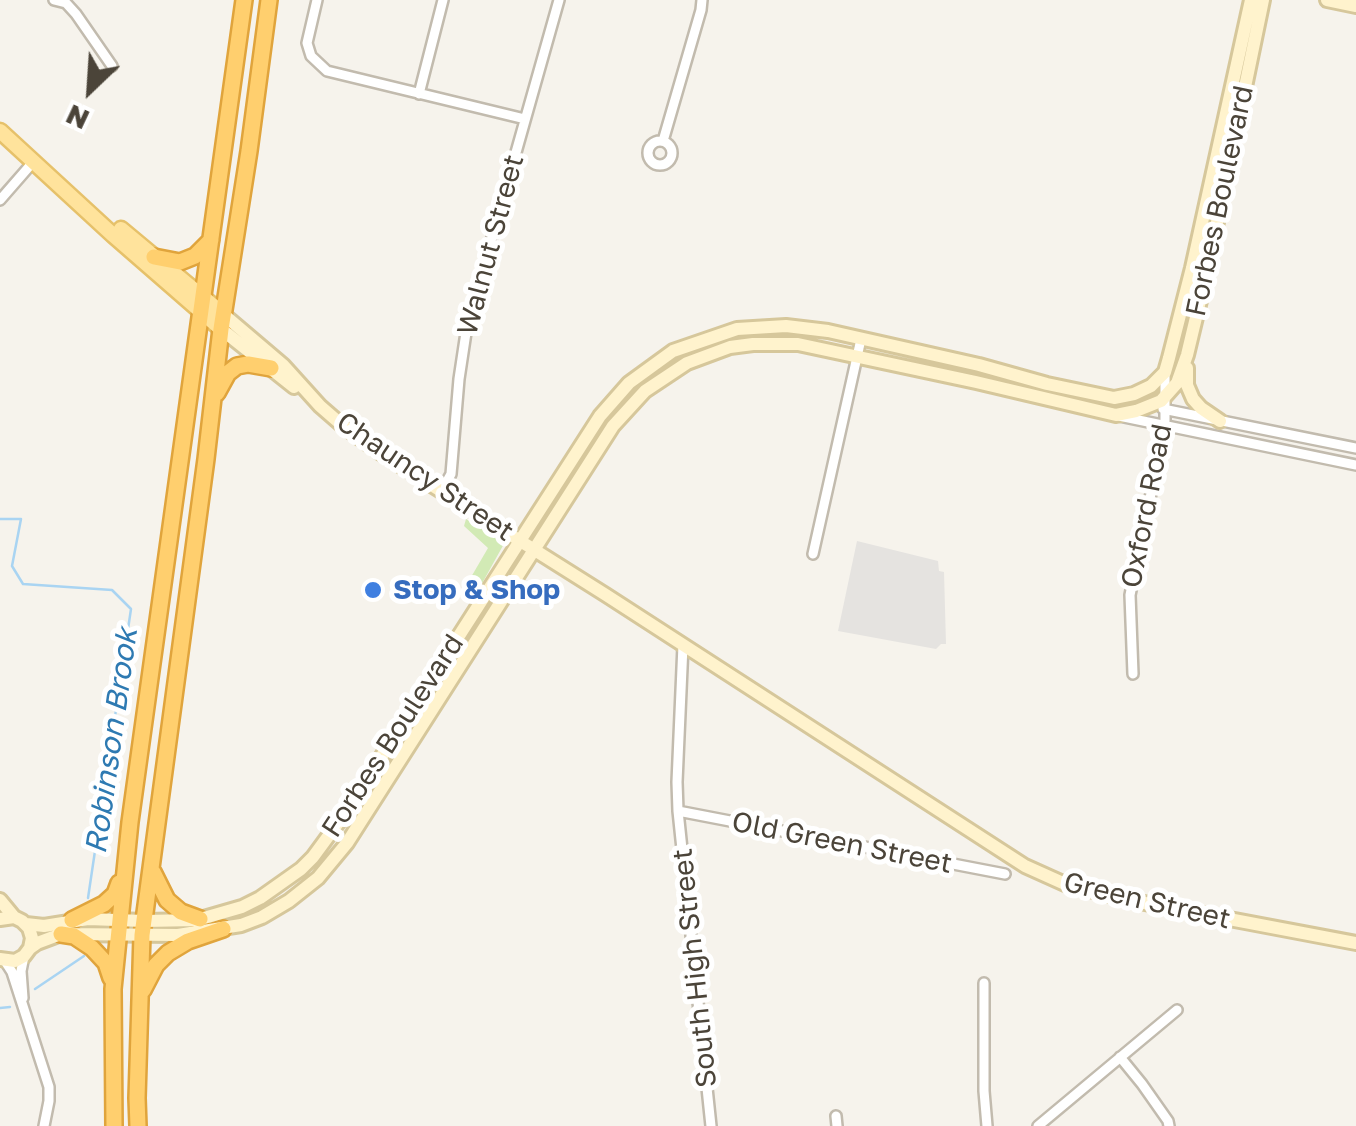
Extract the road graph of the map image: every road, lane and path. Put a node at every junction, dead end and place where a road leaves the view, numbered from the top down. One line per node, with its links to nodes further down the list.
1 (54, 0): 12 (street)
2 (244, 0): 19 (highway)
3 (270, 0): 22 (highway)
4 (317, 0): 13 (street)
5 (443, 0): 13 (street)
6 (559, 0): 14 (street, Walnut Street)
7 (702, 0): 16 (street)
8 (1251, 0): 27 (street, Forbes Boulevard)
9 (1263, 0): 24 (street, Forbes Boulevard)
10 (1327, 0): 11 (street)
11 (1356, 6)
12 (112, 66)
13 (419, 94): 14 (street)
14 (525, 119): 38 (street, Walnut Street)
15 (0, 131): 17 (main road, Chauncy Street)
16 (663, 141)
17 (34, 161): 18 (street); 20 (main road, Chauncy Street); 21 (main road, Chauncy Street)
18 (0, 200)
19 (211, 240): 20 (highway); 21 (highway)
20 (154, 257): 21 (main road, Chauncy Street)
21 (202, 305): 22 (main road, Chauncy Street); 47 (highway)
22 (222, 321): 26 (street, Chauncy Street); 29 (highway); 31 (street, Chauncy Street)
23 (861, 340): 25 (street); 28 (street, Forbes Boulevard); 39 (street, Forbes Boulevard)
24 (1187, 355): 30 (street, Forbes Boulevard); 34 (street)
25 (858, 356): 33 (street, Forbes Boulevard); 40 (street, Forbes Boulevard); 41 (street)
26 (270, 368): 29 (highway); 31 (street, Chauncy Street)
27 (1164, 372): 28 (street); 30 (street, Forbes Boulevard)
28 (1114, 398): 32 (street)
29 (212, 401): 46 (highway)
30 (1165, 404): 32 (street, Forbes Boulevard); 34 (street); 35 (street, Oxford Road)
31 (320, 406): 38 (street, Chauncy Street)
32 (1150, 406): 33 (street, Forbes Boulevard)
33 (1116, 415): 35 (street)
34 (1220, 422): 36 (street)
35 (1165, 426): 37 (street); 43 (street, Oxford Road)
36 (1356, 448)
37 (1356, 465)
38 (440, 492): 39 (street, Chauncy Street)
39 (520, 540): 40 (street, Chauncy Street); 52 (street, Forbes Boulevard)
40 (533, 549): 42 (street, Chauncy Street); 55 (street, Forbes Boulevard)
41 (814, 554)
42 (683, 645): 44 (street, Chauncy Street); 45 (street)
43 (1132, 674)
44 (902, 788): 57 (street, Green Street)
45 (678, 811): 48 (street, Old Green Street); 69 (street, South High Street)
46 (152, 856): 52 (highway); 54 (highway)
47 (125, 870): 51 (highway); 53 (highway)
48 (1005, 874)
49 (0, 900): 50 (street)
50 (13, 920): 51 (street, Forbes Boulevard); 58 (street)
51 (72, 920): 53 (street, Forbes Boulevard)
52 (200, 920): 54 (street, Forbes Boulevard)
53 (119, 927): 54 (street, Forbes Boulevard); 56 (street, Forbes Boulevard); 61 (highway)
54 (143, 928): 55 (street, Forbes Boulevard); 62 (highway)
55 (223, 929): 62 (highway)
56 (61, 934): 58 (street, Forbes Boulevard); 61 (highway)
57 (1356, 943)
58 (27, 952): 59 (street, Forbes Boulevard); 63 (street)
59 (2, 960): 63 (street)
60 (984, 983): 70 (street)
61 (114, 989): 67 (highway)
62 (140, 998): 68 (highway)
63 (23, 1006): 66 (street)
64 (1177, 1010): 65 (street)
65 (1120, 1057): 71 (street); 72 (street)
66 (44, 1126)
67 (114, 1126)
68 (138, 1126)
69 (711, 1126)
70 (987, 1126)
71 (1038, 1126)
72 (1169, 1126)

